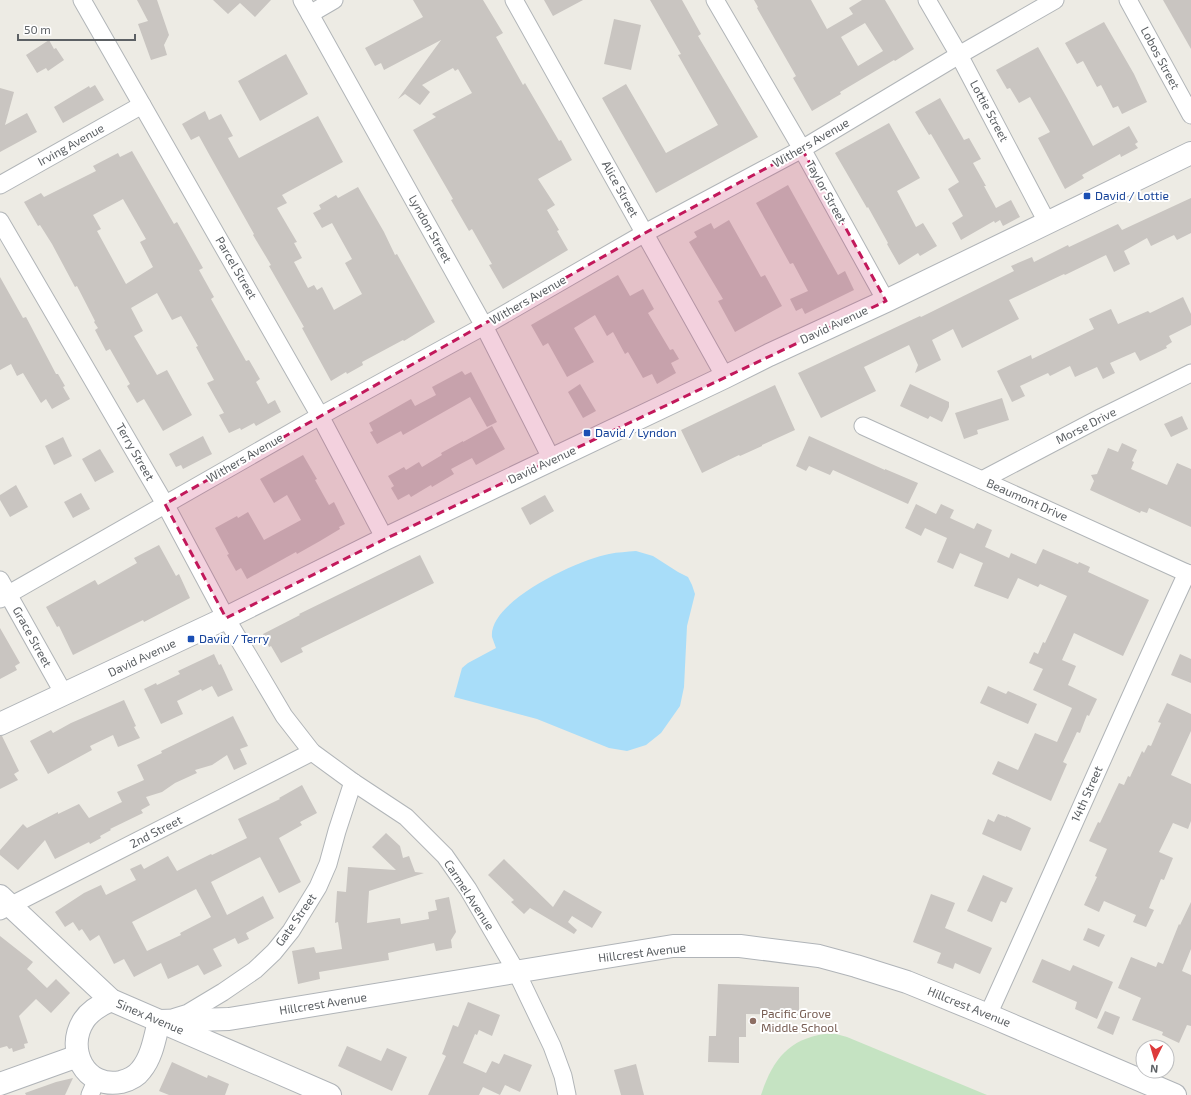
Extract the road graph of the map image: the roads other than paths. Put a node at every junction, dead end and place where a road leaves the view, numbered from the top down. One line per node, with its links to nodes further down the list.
1 (82, 0): 10 (street, Parcel Street)
2 (334, 0): 8 (street)
3 (514, 0): 17 (street, Alice Street)
4 (715, 0): 12 (street, Taylor Street)
5 (927, 0): 9 (street, Lottie Street)
6 (1055, 0): 9 (street, Withers Avenue)
7 (1128, 0): 11 (street, Lobos Street)
8 (306, 7): 19 (street, Lyndon Street)
9 (959, 55): 12 (street, Withers Avenue); 16 (street, Lottie Street)
10 (142, 105): 14 (street, Irving Avenue); 22 (street, Parcel Street)
11 (1191, 115)
12 (802, 149): 17 (street, Withers Avenue); 18 (street, Taylor Street)
13 (1191, 153): 16 (street, David Avenue)
14 (0, 185)
15 (0, 221): 26 (street, Terry Street)
16 (1048, 224): 18 (street, David Avenue)
17 (645, 233): 19 (street, Withers Avenue); 21 (street, Alice Street)
18 (886, 301): 21 (street, David Avenue)
19 (484, 326): 22 (street, Withers Avenue); 24 (street, Lyndon Street)
20 (1191, 373): 25 (street, Morse Drive)
21 (726, 377): 24 (street, David Avenue)
22 (320, 416): 26 (street, Withers Avenue); 27 (street, Parcel Street)
23 (863, 426): 25 (street, Beaumont Drive)
24 (552, 460): 27 (street, David Avenue)
25 (982, 480): 28 (street, Beaumont Drive)
26 (165, 504): 29 (street, Withers Avenue); 30 (street, Terry Street)
27 (385, 539): 30 (street, David Avenue)
28 (1189, 574): 39 (street, 14th Street)
29 (3, 591): 32 (street, Grace Street)
30 (226, 618): 31 (street, Terry Street); 32 (street, David Avenue)
31 (266, 687): 34 (street, Carmel Avenue)
32 (64, 694): 33 (street, David Avenue)
33 (0, 724)
34 (312, 752): 35 (street, Carmel Avenue); 36 (street, 2nd Street)
35 (353, 782): 37 (street, Carmel Avenue); 40 (street, Gate Street)
36 (4, 904): 38 (street, Sinex Avenue)
37 (516, 971): 39 (street, Hillcrest Avenue); 40 (street, Hillcrest Avenue); 45 (street, Carmel Avenue)
38 (111, 1000): 40 (street, Sinex Avenue); 41 (street)
39 (988, 1015): 46 (street, Hillcrest Avenue)
40 (159, 1021): 43 (street); 44 (street, Sinex Avenue)
41 (78, 1056): 42 (street); 43 (street)
42 (0, 1084)
43 (93, 1087)
44 (330, 1095)
45 (567, 1095)
46 (1175, 1095)

